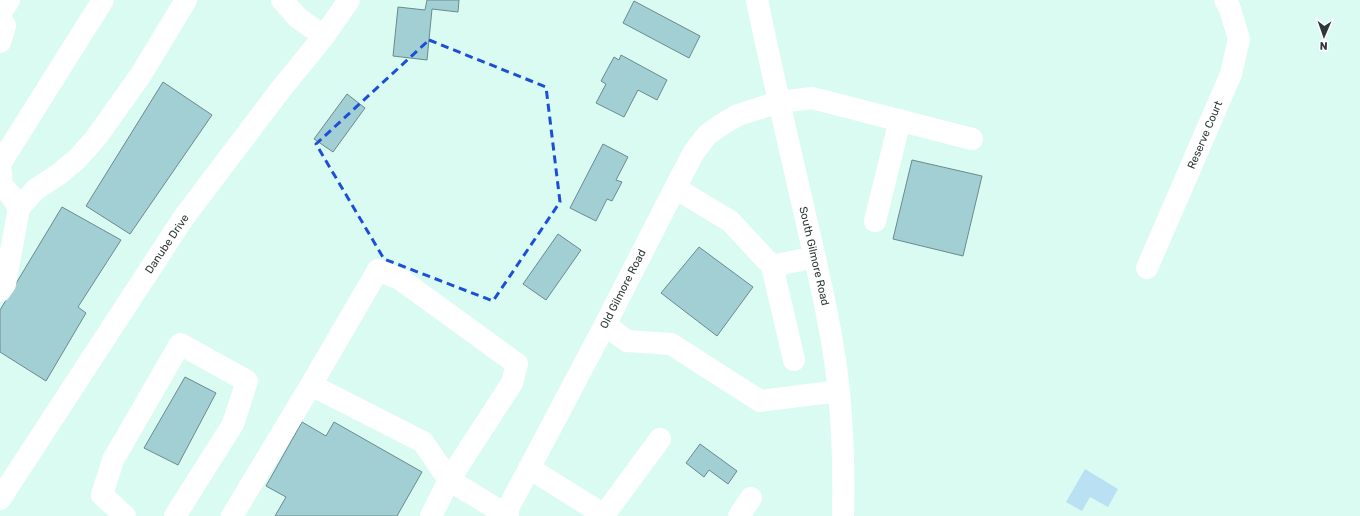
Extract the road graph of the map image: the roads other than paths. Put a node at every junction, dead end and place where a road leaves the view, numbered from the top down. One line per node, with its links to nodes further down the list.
1 (10, 0): 9 (street)
2 (103, 0): 13 (street)
3 (186, 0): 15 (street)
4 (282, 0): 8 (street)
5 (349, 0): 8 (street, Danube Drive)
6 (757, 0): 10 (street, South Gilmore Road)
7 (1224, 0): 19 (street, Reserve Court)
8 (324, 36): 28 (street, Danube Drive)
9 (0, 42)
10 (778, 102): 11 (street, Old Gilmore Road); 14 (street, Old Gilmore Road); 17 (street, South Gilmore Road)
11 (900, 120): 12 (street, Old Gilmore Road); 16 (street)
12 (972, 139)
13 (0, 165): 15 (street)
14 (675, 188): 18 (street); 21 (street, Old Gilmore Road)
15 (18, 208): 20 (street)
16 (875, 221)
17 (815, 257): 18 (street); 24 (street, South Gilmore Road)
18 (772, 266): 22 (street)
19 (1147, 268)
20 (0, 291)
21 (605, 325): 24 (street); 26 (street, Old Gilmore Road)
22 (794, 360)
23 (311, 385): 27 (street); 27 (street); 34 (street)
24 (839, 391): 37 (street, South Gilmore Road)
25 (660, 439): 31 (street)
26 (529, 468): 30 (street, Old Gilmore Road); 31 (street)
27 (449, 480): 30 (street); 35 (street)
28 (0, 498)
29 (751, 498): 36 (street)
30 (506, 515)
31 (605, 515)
32 (125, 516): 33 (street)
33 (175, 516)
34 (232, 516)
35 (431, 516)
36 (738, 516)
37 (843, 516)

